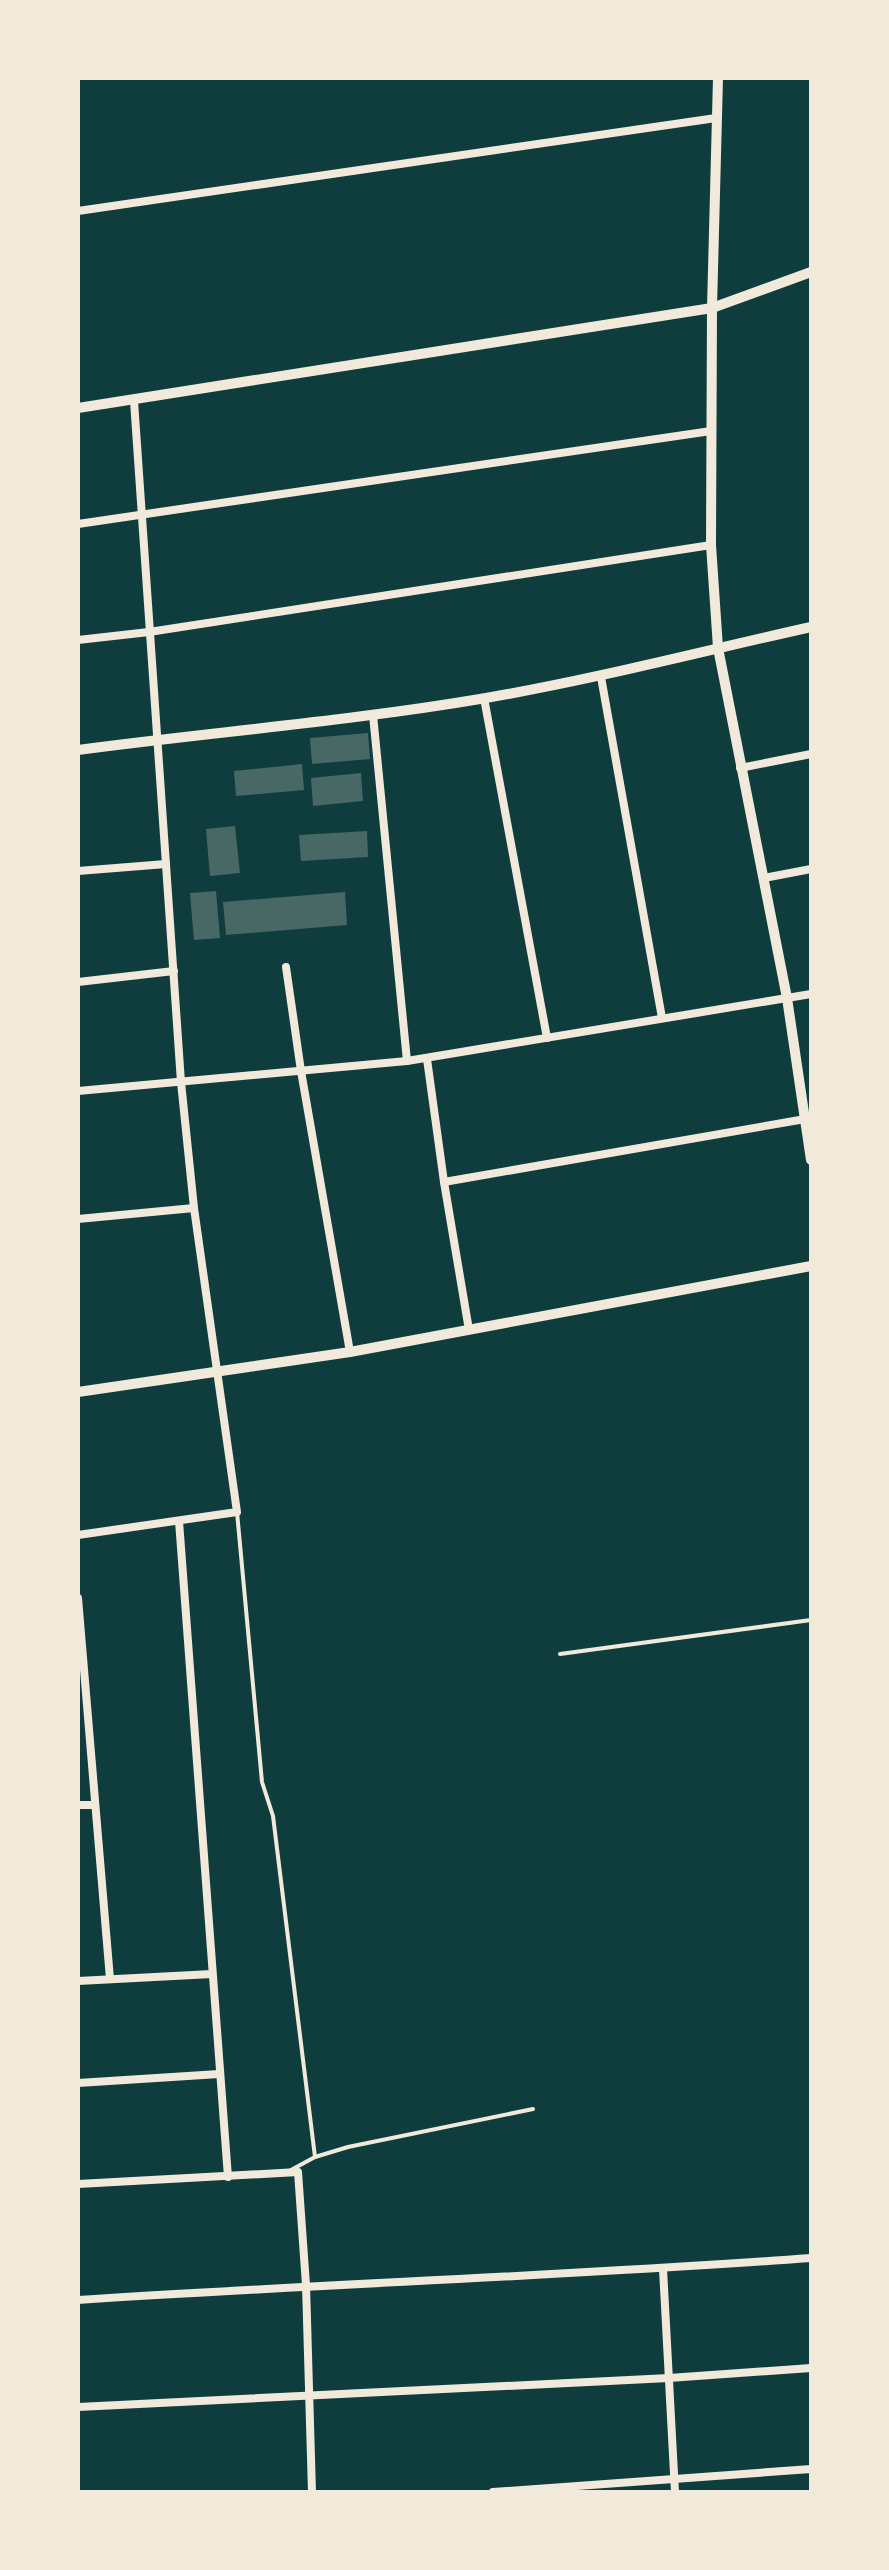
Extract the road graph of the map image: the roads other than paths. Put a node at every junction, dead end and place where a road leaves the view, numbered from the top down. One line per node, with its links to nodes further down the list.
1 (718, 78): 2 (street)
2 (716, 118): 3 (street); 5 (street)
3 (78, 211)
4 (811, 272): 5 (street)
5 (712, 308): 6 (street); 8 (street)
6 (134, 401): 7 (street); 9 (street)
7 (78, 408)
8 (711, 431): 9 (street); 11 (street)
9 (142, 516): 10 (street); 13 (street)
10 (78, 524)
11 (711, 545): 13 (street); 15 (street)
12 (811, 627): 15 (street)
13 (149, 632): 14 (street); 19 (street)
14 (78, 640)
15 (718, 648): 16 (street); 22 (street)
16 (601, 677): 17 (street); 32 (street)
17 (484, 698): 18 (street); 33 (street)
18 (373, 715): 19 (street); 35 (street)
19 (159, 739): 20 (street); 23 (street)
20 (78, 750)
21 (811, 754): 22 (street)
22 (740, 768): 26 (street)
23 (166, 864): 25 (street); 28 (street)
24 (811, 869): 26 (street)
25 (78, 871)
26 (764, 878): 31 (street)
27 (286, 967): 36 (street)
28 (174, 971): 29 (street); 37 (street)
29 (78, 982)
30 (811, 994): 31 (street)
31 (787, 998): 32 (street); 39 (street)
32 (662, 1018): 33 (street)
33 (547, 1038): 34 (street)
34 (427, 1059): 35 (street); 41 (street)
35 (407, 1061): 36 (street)
36 (301, 1071): 37 (street); 46 (street)
37 (181, 1082): 38 (street); 42 (street)
38 (78, 1091)
39 (807, 1118): 40 (street); 41 (street)
40 (811, 1160)
41 (444, 1182): 45 (street)
42 (194, 1208): 43 (street); 47 (street)
43 (78, 1219)
44 (811, 1266): 45 (street)
45 (469, 1330): 46 (street)
46 (350, 1352): 47 (street)
47 (219, 1371): 48 (street); 49 (street)
48 (78, 1392)
49 (237, 1512): 50 (street); 63 (lane)
50 (179, 1521): 51 (street); 57 (street)
51 (78, 1535)
52 (78, 1598): 56 (street)
53 (811, 1620): 54 (lane)
54 (560, 1654)
55 (78, 1805): 56 (street)
56 (95, 1805): 58 (street)
57 (212, 1974): 58 (street); 60 (street)
58 (110, 1979): 59 (street)
59 (78, 1981)
60 (219, 2074): 61 (street); 65 (street)
61 (78, 2083)
62 (533, 2109): 63 (lane)
63 (315, 2157): 64 (lane)
64 (285, 2173): 65 (street); 69 (street)
65 (228, 2177): 66 (street)
66 (78, 2184)
67 (811, 2258): 68 (street)
68 (663, 2269): 69 (street); 72 (street)
69 (306, 2285): 70 (street); 73 (street)
70 (78, 2300)
71 (811, 2368): 72 (street)
72 (669, 2378): 73 (street); 76 (street)
73 (309, 2394): 74 (street); 77 (street)
74 (78, 2407)
75 (811, 2469): 76 (street)
76 (674, 2479): 78 (street); 79 (street)
77 (312, 2492)
78 (493, 2492)
79 (675, 2492)

